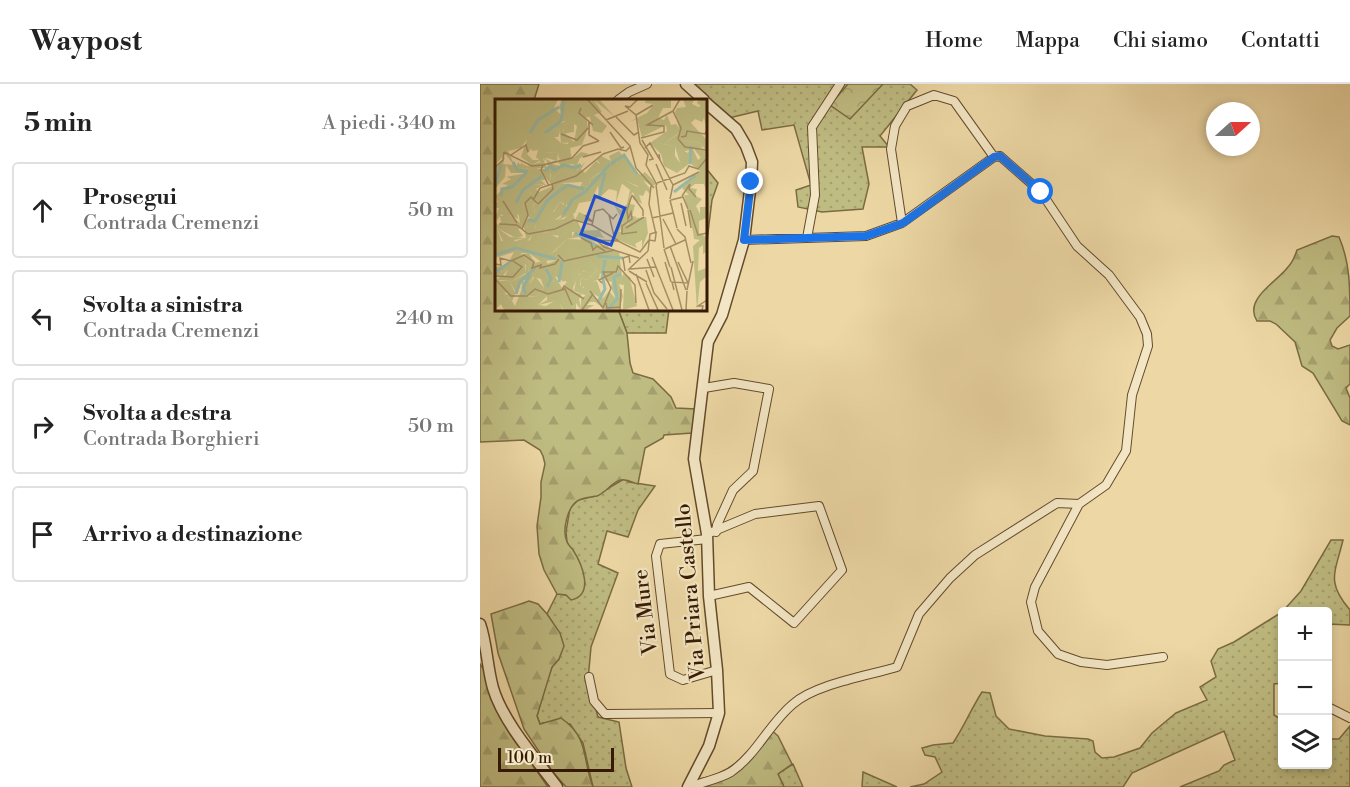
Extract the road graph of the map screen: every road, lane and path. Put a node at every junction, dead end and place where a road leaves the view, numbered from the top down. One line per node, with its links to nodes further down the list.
1 (647, 84): 4 (street)
2 (686, 84): 5 (street, Via Priara Castello)
3 (838, 84): 9 (street)
4 (619, 99)
5 (702, 99)
6 (706, 103): 10 (street, Via Priara Castello)
7 (994, 157): 8 (street); 8 (street); 12 (street)
8 (903, 223): 9 (street)
9 (805, 238): 10 (street)
10 (744, 240): 11 (street, Via Priara Castello)
11 (704, 388): 13 (street, Via Priara Castello); 13 (street, Via Priara Castello)
12 (1079, 504): 16 (street); 22 (street)
13 (710, 535): 14 (street, Via Priara Castello); 14 (street); 17 (street, Via Mure)
14 (709, 596): 17 (street, Via Priara Castello)
15 (480, 624): 23 (street)
16 (1163, 657)
17 (717, 670): 20 (street, Via Priara Castello)
18 (589, 677): 20 (street)
19 (1332, 709): 21 (street)
20 (719, 713): 22 (street, Via Priara Castello)
21 (1350, 718)
22 (689, 785)
23 (557, 787)

